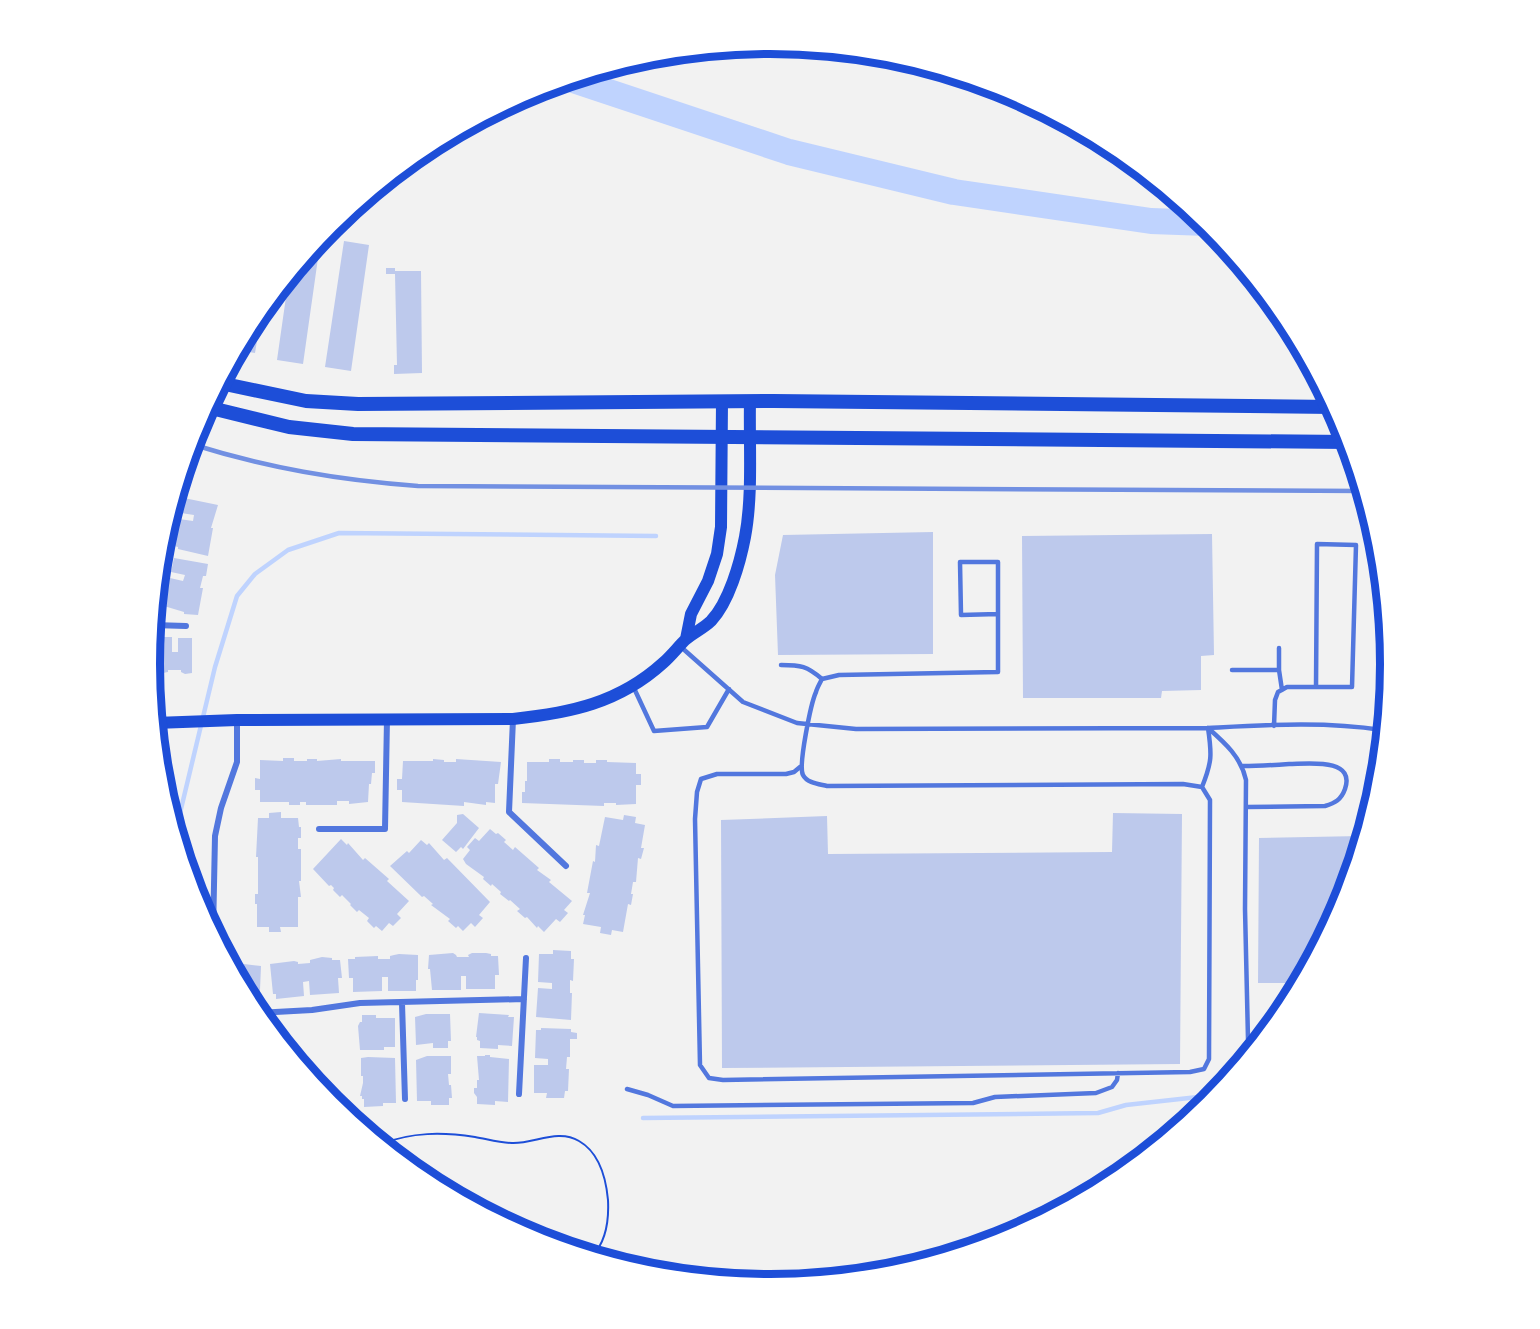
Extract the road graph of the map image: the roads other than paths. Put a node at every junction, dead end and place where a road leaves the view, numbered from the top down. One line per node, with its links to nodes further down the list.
1 (227, 384): 2 (main road)
2 (722, 401): 3 (main road); 6 (main road)
3 (750, 401): 4 (main road); 7 (main road)
4 (1324, 407)
5 (215, 409): 6 (main road)
6 (722, 436): 7 (main road); 12 (main road)
7 (749, 436): 8 (main road); 12 (main road)
8 (1338, 442)
9 (998, 614): 9 (lane); 17 (lane)
10 (161, 625): 11 (street)
11 (186, 626)
12 (683, 642): 18 (main road); 20 (lane)
13 (1279, 648): 16 (lane)
14 (781, 665): 17 (lane)
15 (1232, 670): 16 (lane)
16 (1280, 670): 21 (lane)
17 (822, 679): 26 (lane)
18 (633, 686): 20 (lane); 23 (main road)
19 (1316, 687): 19 (lane); 21 (lane)
20 (729, 689): 26 (lane)
21 (1282, 690): 27 (lane)
22 (387, 719): 23 (main road); 24 (main road); 34 (street)
23 (513, 719): 35 (street)
24 (237, 720): 25 (main road); 36 (street)
25 (163, 723)
26 (809, 724): 28 (lane); 31 (lane)
27 (1274, 726): 28 (lane); 29 (lane)
28 (1208, 728): 30 (lane); 32 (lane)
29 (1376, 729)
30 (1243, 766): 33 (lane); 33 (lane)
31 (800, 767): 32 (lane); 42 (lane)
32 (1202, 787): 42 (lane)
33 (1246, 807): 41 (lane)
34 (319, 829)
35 (566, 866)
36 (213, 915)
37 (526, 958): 38 (street)
38 (524, 999): 39 (street); 44 (street)
39 (402, 1003): 40 (street); 45 (street)
40 (268, 1012)
41 (1252, 1039)
42 (1118, 1073): 43 (lane)
43 (627, 1089)
44 (519, 1094)
45 (405, 1099)

